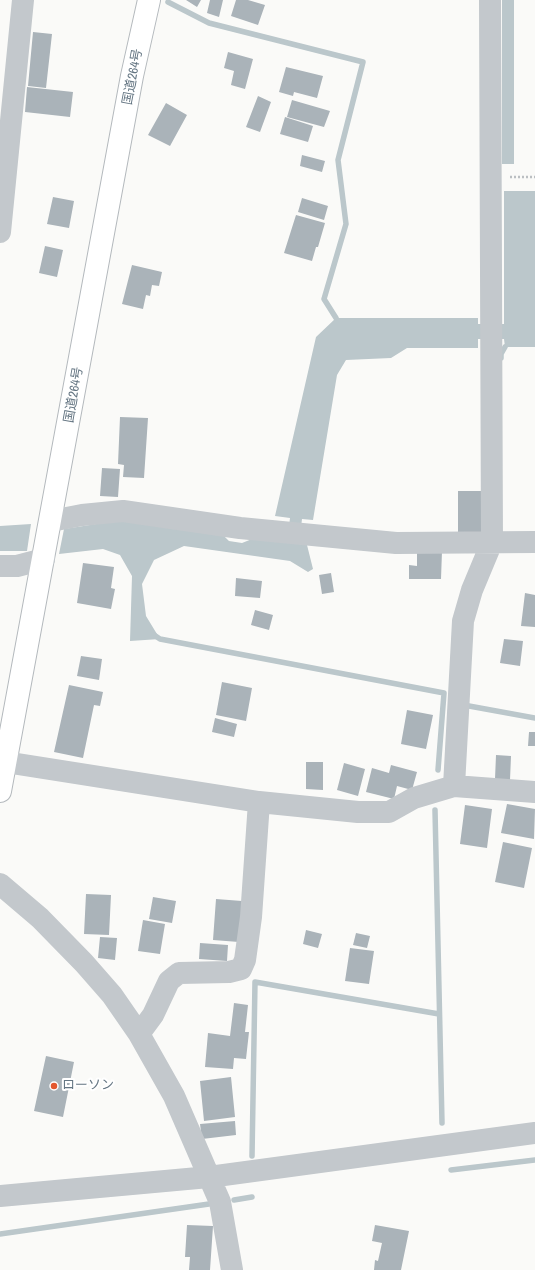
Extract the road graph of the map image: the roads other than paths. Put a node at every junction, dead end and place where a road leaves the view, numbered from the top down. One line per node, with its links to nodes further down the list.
1 (23, 0): 4 (street)
2 (149, 0): 5 (highway, 国道264号)
3 (490, 0): 6 (street)
4 (0, 232)
5 (51, 521): 6 (street); 8 (highway, 国道264号)
6 (492, 542): 7 (street); 11 (street)
7 (535, 542)
8 (44, 559): 9 (street); 10 (highway, 国道264号)
9 (0, 566)
10 (5, 762): 12 (highway, 国道264号); 14 (street)
11 (454, 786): 13 (street); 14 (street)
12 (0, 791)
13 (535, 792)
14 (259, 802): 16 (street)
15 (0, 884): 16 (street)
16 (138, 1034): 18 (street)
17 (535, 1133): 18 (street)
18 (209, 1177): 19 (street); 20 (street)
19 (0, 1196)
20 (232, 1270)

